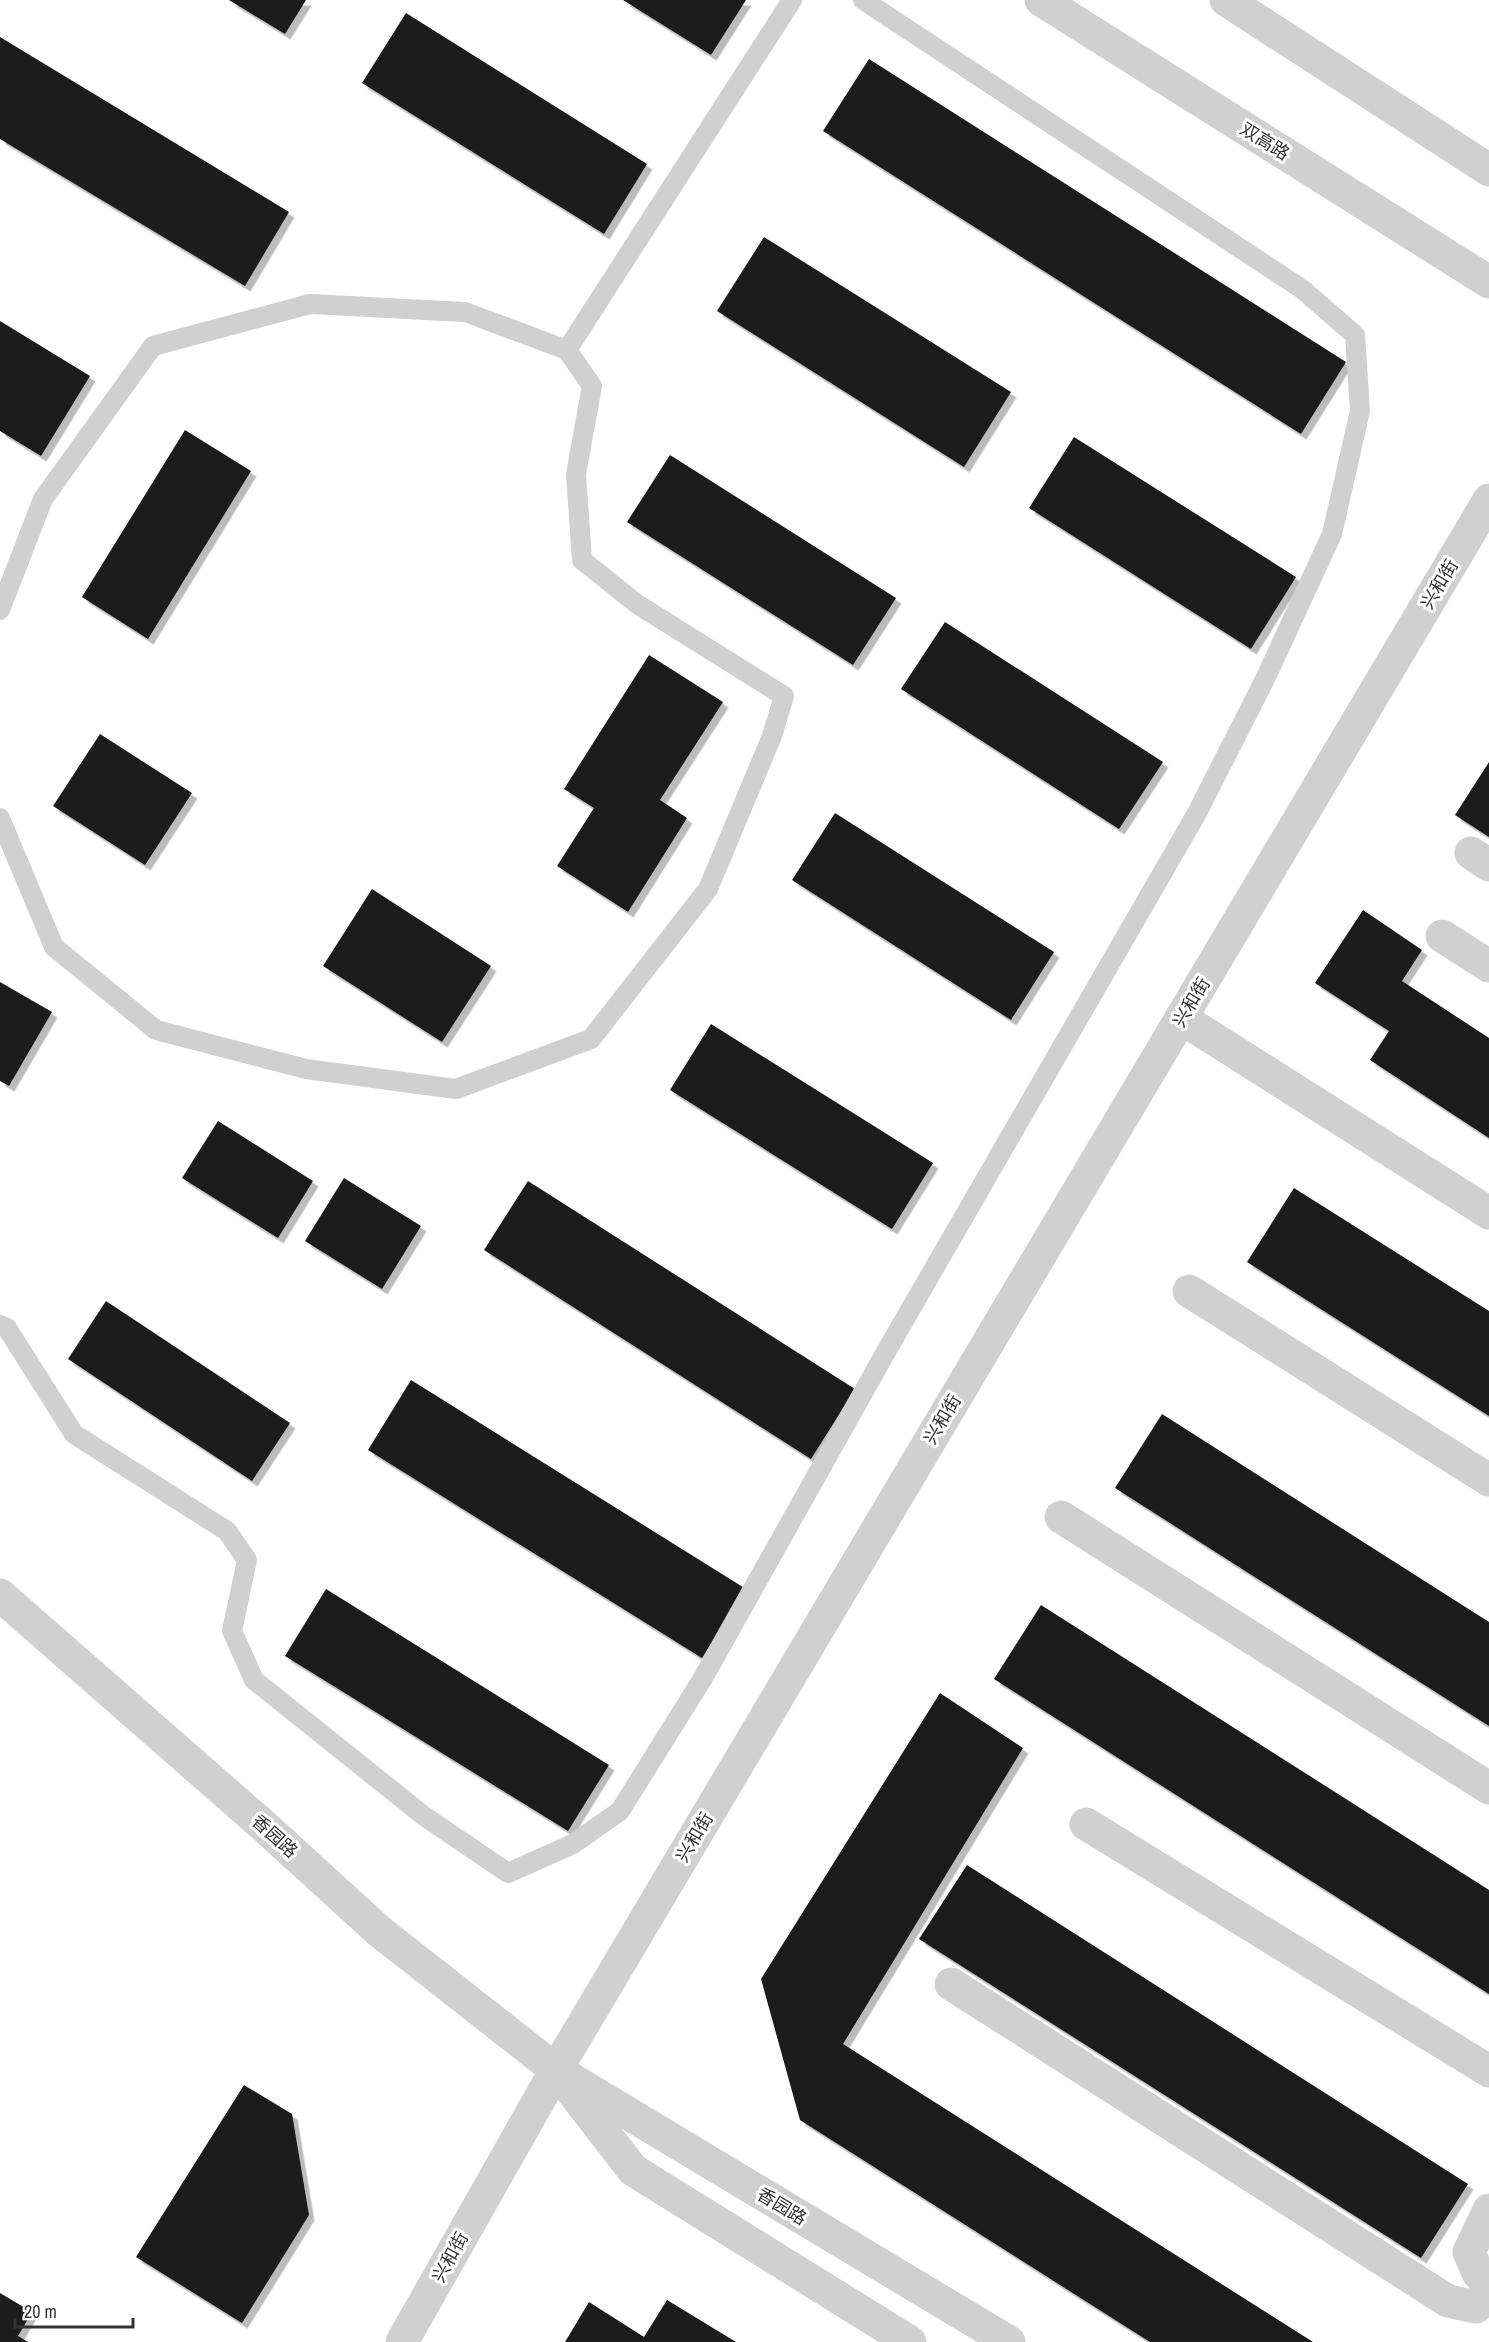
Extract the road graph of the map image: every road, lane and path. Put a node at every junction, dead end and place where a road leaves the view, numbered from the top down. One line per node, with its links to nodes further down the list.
1 (792, 0): 7 (lane)
2 (862, 0): 16 (lane)
3 (1041, 0): 6 (street, 双高路)
4 (1226, 0): 5 (street)
5 (1489, 170)
6 (1489, 282)
7 (567, 350): 9 (lane); 10 (lane)
8 (1489, 500): 13 (street, 兴和街)
9 (0, 610)
10 (0, 818)
11 (1442, 936): 12 (street)
12 (1489, 966)
13 (1181, 1018): 14 (street); 23 (street, 兴和街)
14 (1489, 1213)
15 (1189, 1291): 17 (street)
16 (0, 1324)
17 (1489, 1480)
18 (1061, 1517): 20 (street)
19 (0, 1595): 23 (street, 香园路)
20 (1489, 1788)
21 (1086, 1824): 24 (street)
22 (951, 1984): 27 (street)
23 (555, 2070): 28 (street, 兴和街); 29 (street, 香园路); 30 (street, 香园路)
24 (1489, 2071)
25 (1489, 2210): 26 (street)
26 (1489, 2279)
27 (1489, 2288)
28 (402, 2342)
29 (910, 2342)
30 (1009, 2342)

